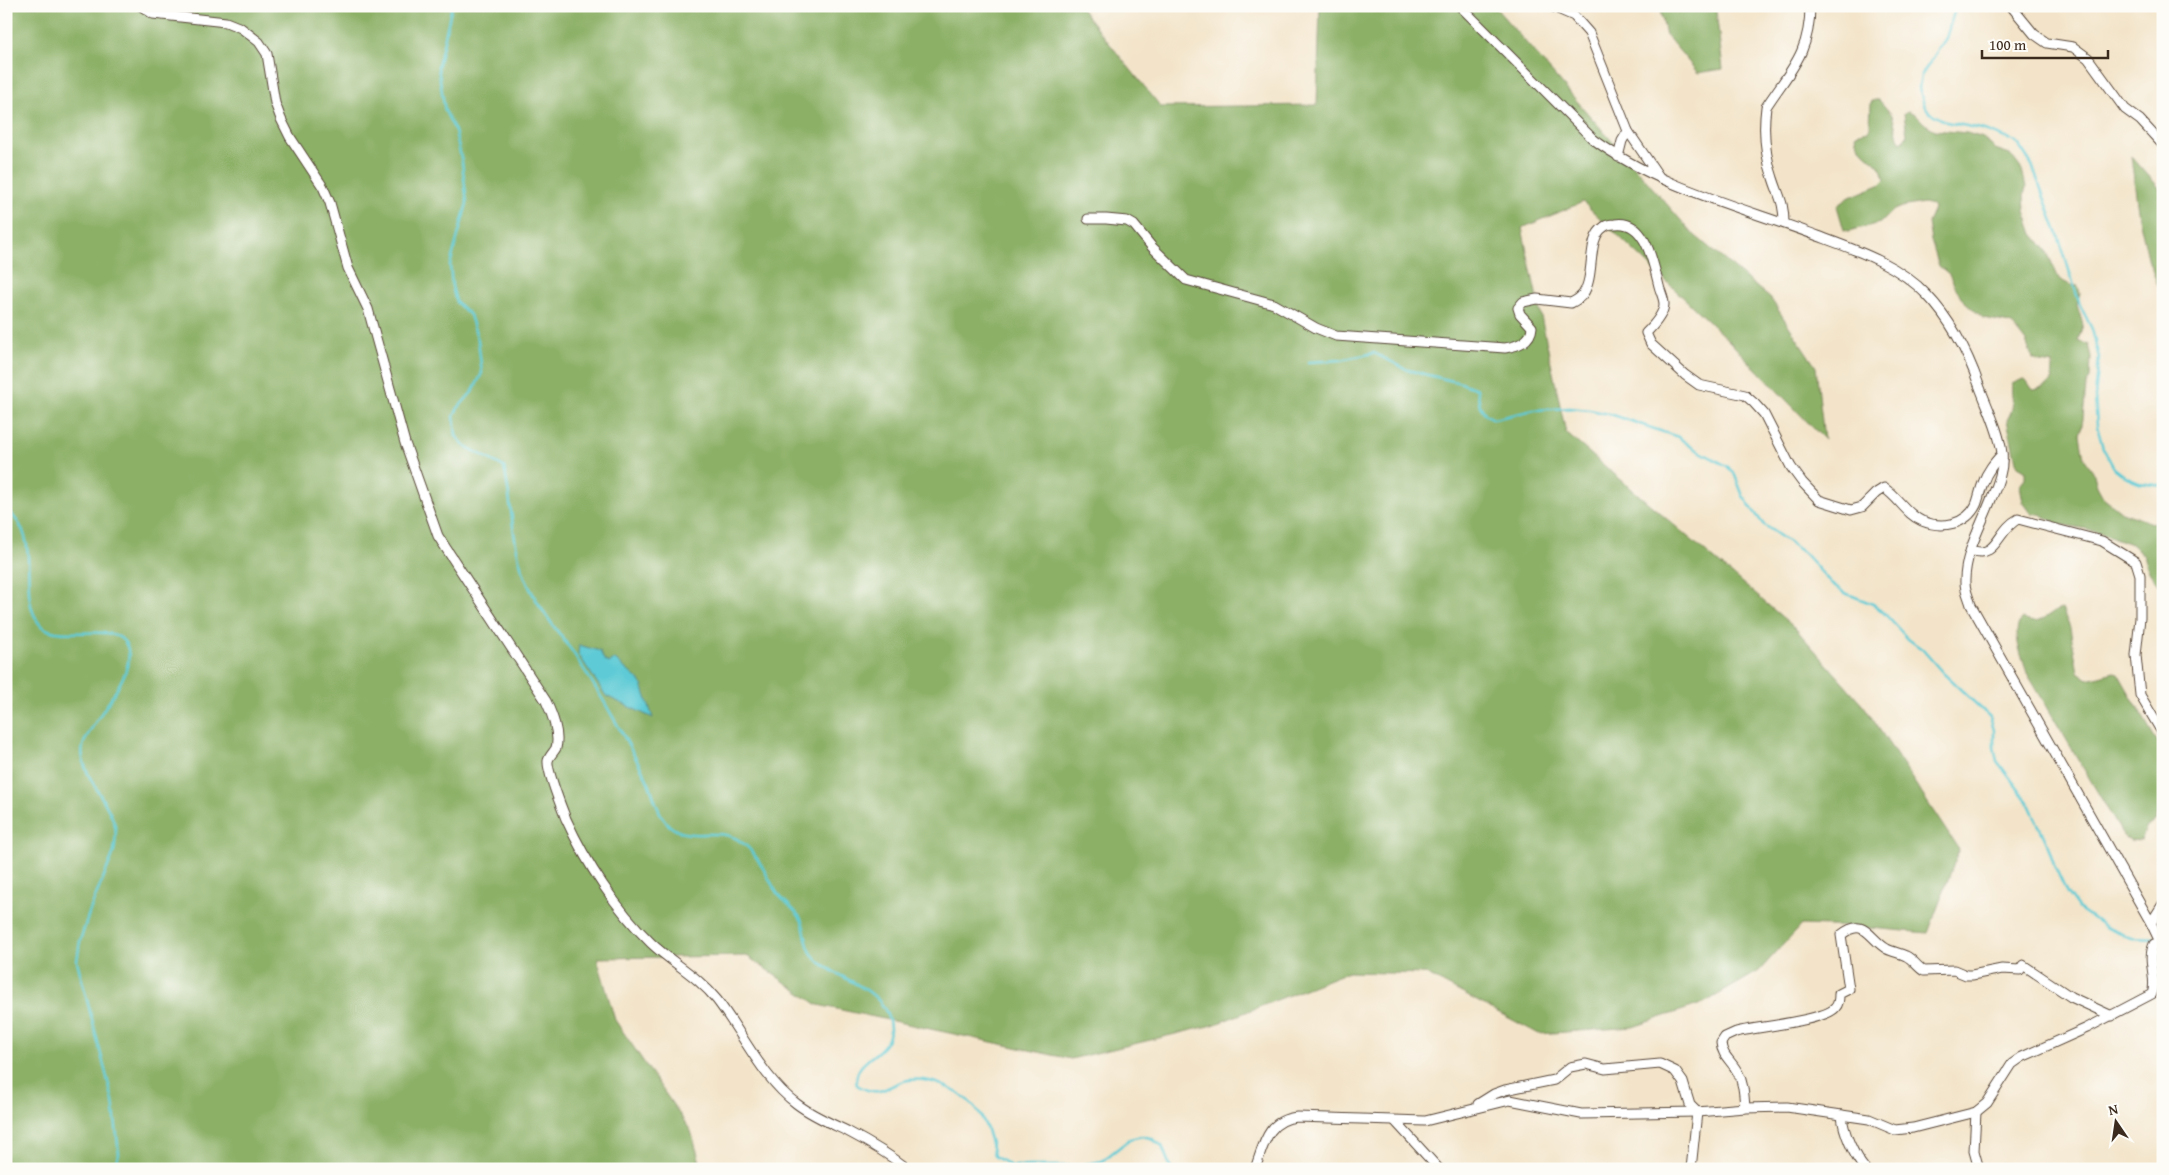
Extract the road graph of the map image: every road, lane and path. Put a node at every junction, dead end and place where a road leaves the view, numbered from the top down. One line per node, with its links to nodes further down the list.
1 (141, 6): 25 (street)
2 (1460, 6): 8 (street)
3 (1551, 6): 6 (street)
4 (1810, 6): 11 (street)
5 (2011, 6): 7 (street)
6 (1628, 131): 8 (street); 9 (street)
7 (2163, 145)
8 (1618, 157): 9 (street)
9 (1660, 179): 11 (street)
10 (1088, 219): 12 (street)
11 (1784, 223): 12 (street)
12 (2002, 454): 13 (street)
13 (1971, 550): 14 (street); 16 (street)
14 (2163, 734)
15 (2163, 904): 16 (street)
16 (2150, 922): 17 (street)
17 (2161, 945): 18 (street)
18 (2112, 1016): 19 (street); 22 (street)
19 (1745, 1108): 21 (street); 23 (street)
20 (1470, 1111): 21 (street); 21 (street); 24 (street)
21 (1698, 1112): 28 (street)
22 (1976, 1112): 23 (street); 30 (street)
23 (1842, 1116): 29 (street)
24 (1395, 1121): 26 (street); 27 (street)
25 (908, 1169)
26 (1255, 1169)
27 (1439, 1169)
28 (1691, 1169)
29 (1865, 1169)
30 (1978, 1169)

